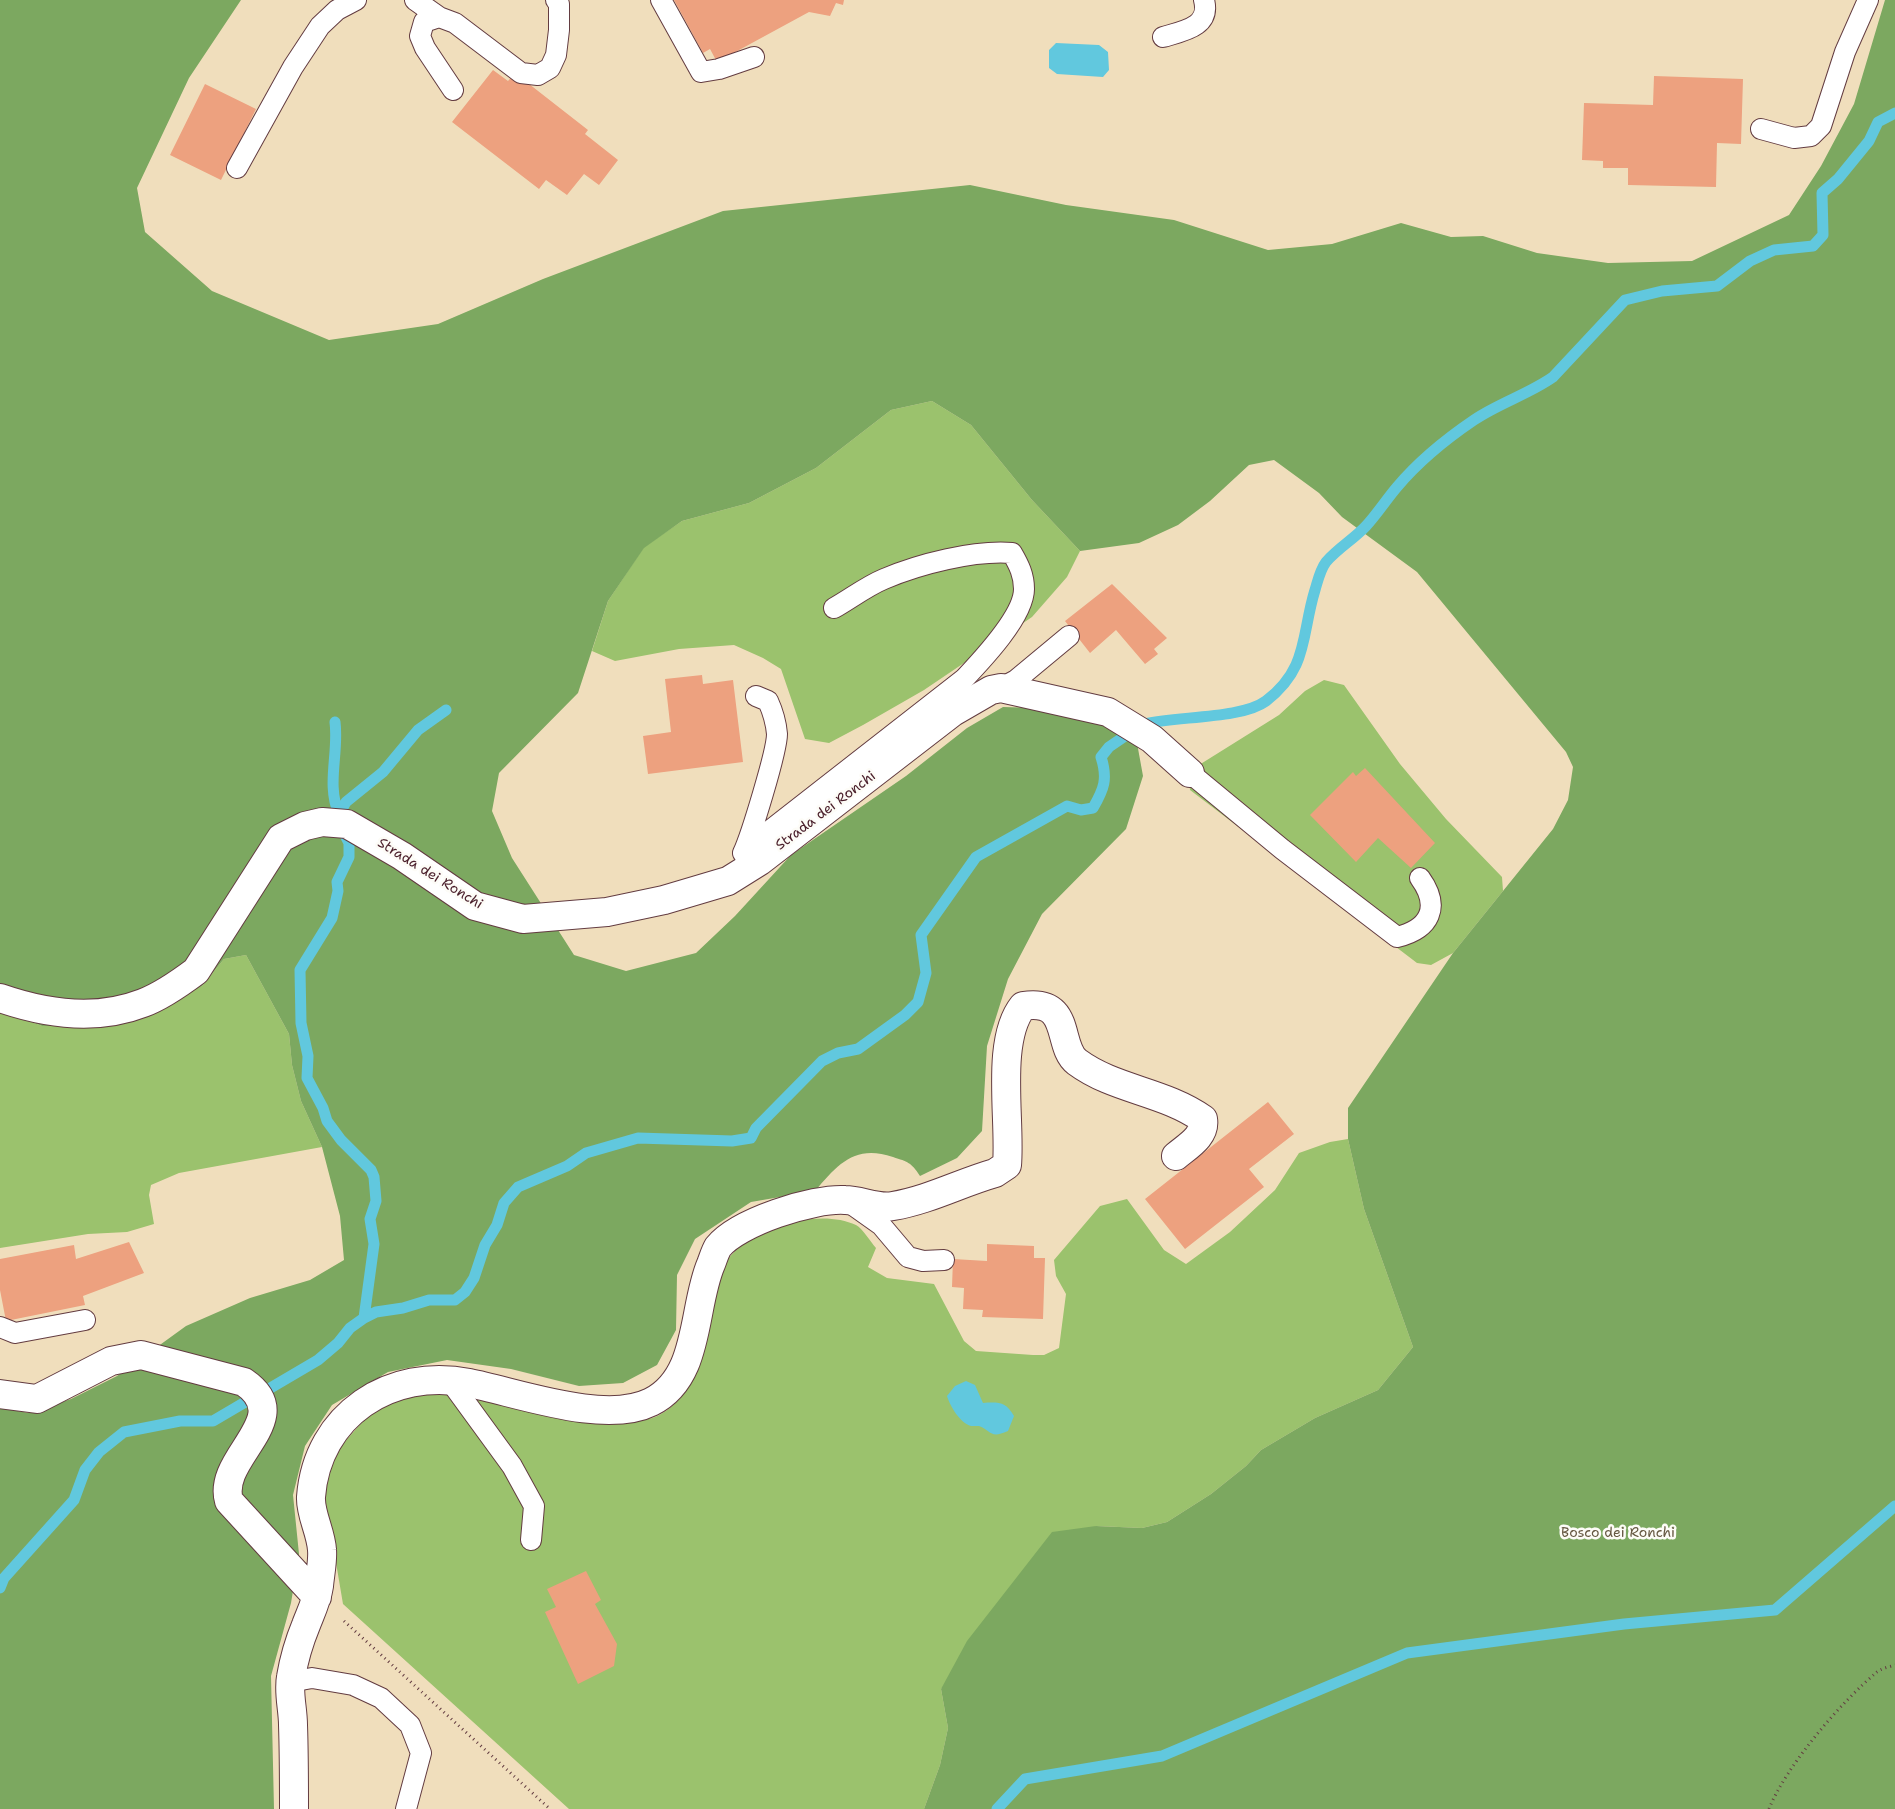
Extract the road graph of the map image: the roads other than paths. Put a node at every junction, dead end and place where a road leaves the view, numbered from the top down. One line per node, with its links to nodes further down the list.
1 (356, 0): 12 (lane)
2 (415, 0): 7 (lane)
3 (556, 0): 7 (lane)
4 (661, 0): 9 (lane)
5 (1204, 0): 8 (lane)
6 (1868, 0): 11 (lane)
7 (439, 17): 10 (lane)
8 (1163, 37)
9 (754, 57)
10 (453, 90)
11 (1761, 129)
12 (237, 168)
13 (834, 608): 18 (lane)
14 (1069, 636): 15 (lane)
15 (1001, 688): 17 (street); 20 (street, Strada dei Ronchi)
16 (756, 696): 18 (lane)
17 (1190, 773): 19 (lane)
18 (745, 850): 20 (lane)
19 (1420, 878)
20 (728, 881): 21 (street, Strada dei Ronchi)
21 (0, 998)
22 (1176, 1156): 23 (street)
23 (844, 1199): 24 (lane); 27 (street)
24 (944, 1260)
25 (85, 1320): 26 (lane)
26 (0, 1327)
27 (450, 1381): 29 (lane); 30 (street)
28 (0, 1394): 30 (street)
29 (531, 1540)
30 (317, 1596): 31 (street)
31 (290, 1682): 32 (street); 33 (lane)
32 (294, 1809)
33 (406, 1809)

